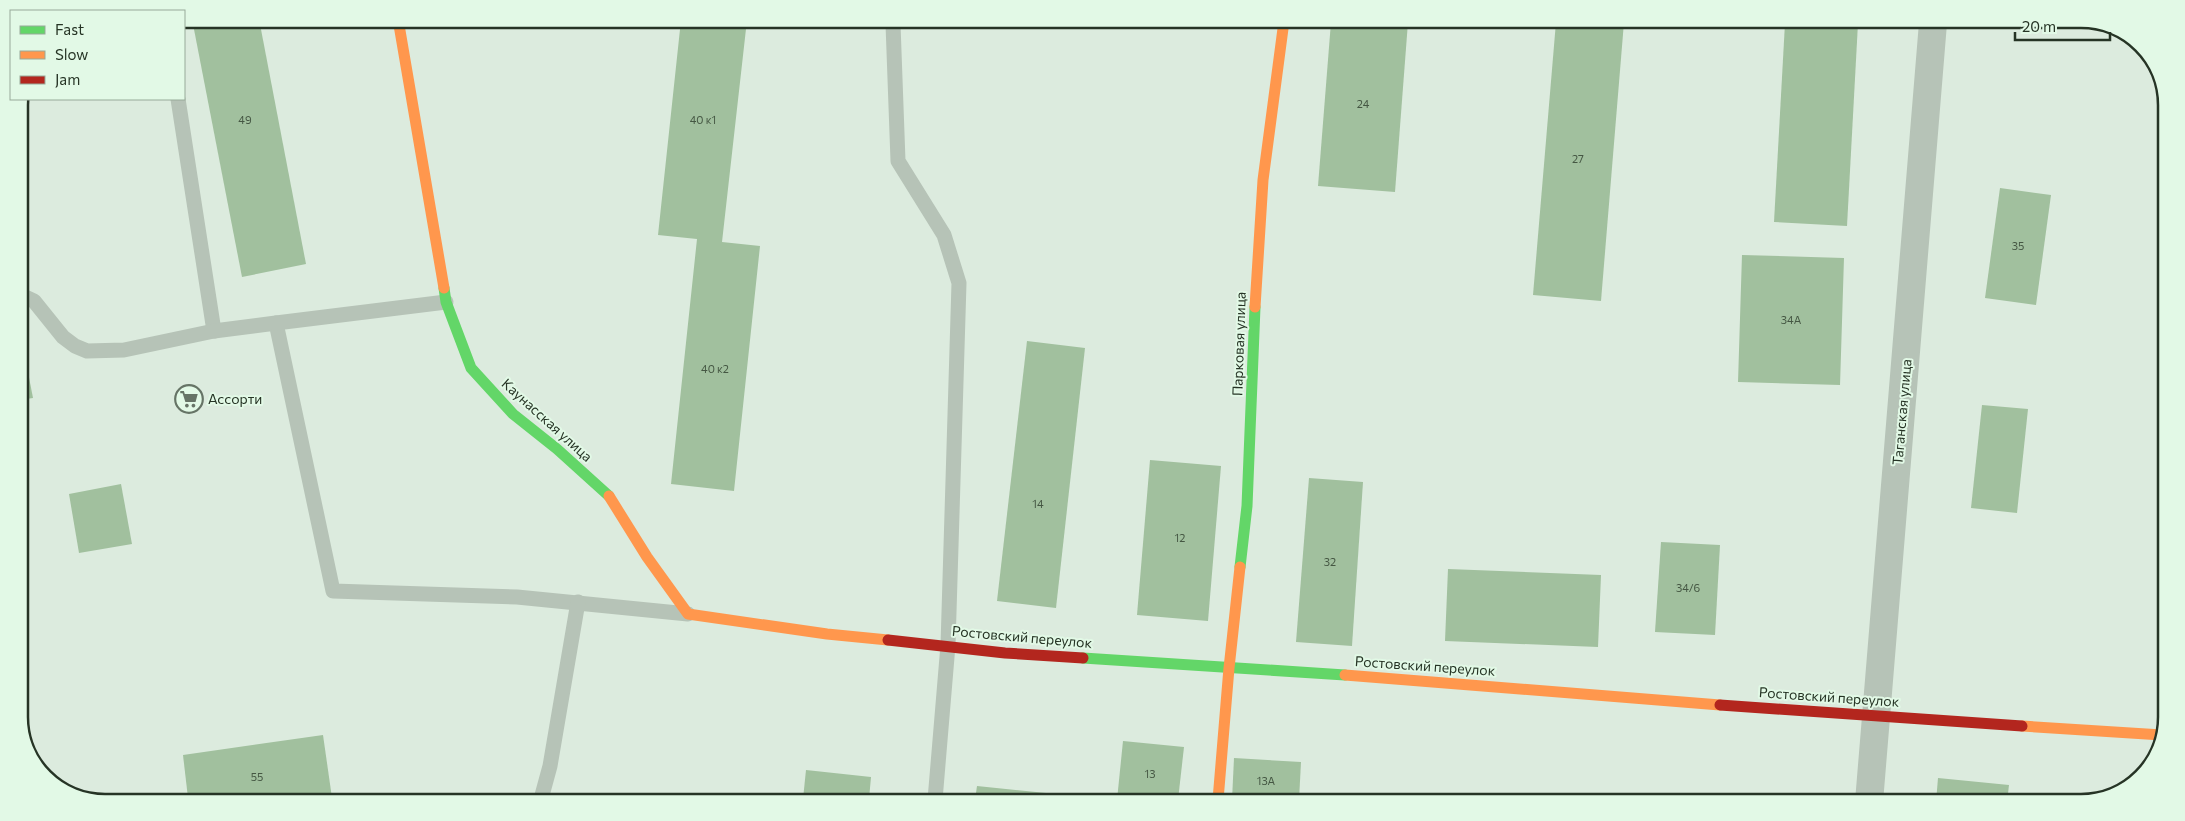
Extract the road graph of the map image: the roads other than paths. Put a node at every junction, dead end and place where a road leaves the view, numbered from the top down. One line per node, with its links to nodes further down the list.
1 (400, 28): 7 (street, Каунасская улица)
2 (893, 28): 12 (lane)
3 (1283, 28): 13 (street, Парковая улица)
4 (1934, 28): 14 (street, Таганская улица)
5 (178, 100): 9 (lane)
6 (28, 298): 9 (lane)
7 (446, 302): 8 (lane); 11 (street, Каунасская улица)
8 (276, 323): 9 (lane); 10 (lane)
9 (214, 330)
10 (578, 602): 11 (lane); 16 (lane)
11 (688, 614): 12 (street, Ростовский переулок)
12 (948, 646): 13 (street, Ростовский переулок); 17 (lane)
13 (1229, 668): 14 (street, Ростовский переулок); 18 (street, Парковая улица)
14 (1876, 714): 15 (street, Ростовский переулок); 19 (street, Таганская улица)
15 (2155, 735)
16 (542, 794)
17 (936, 794)
18 (1218, 794)
19 (1871, 794)

